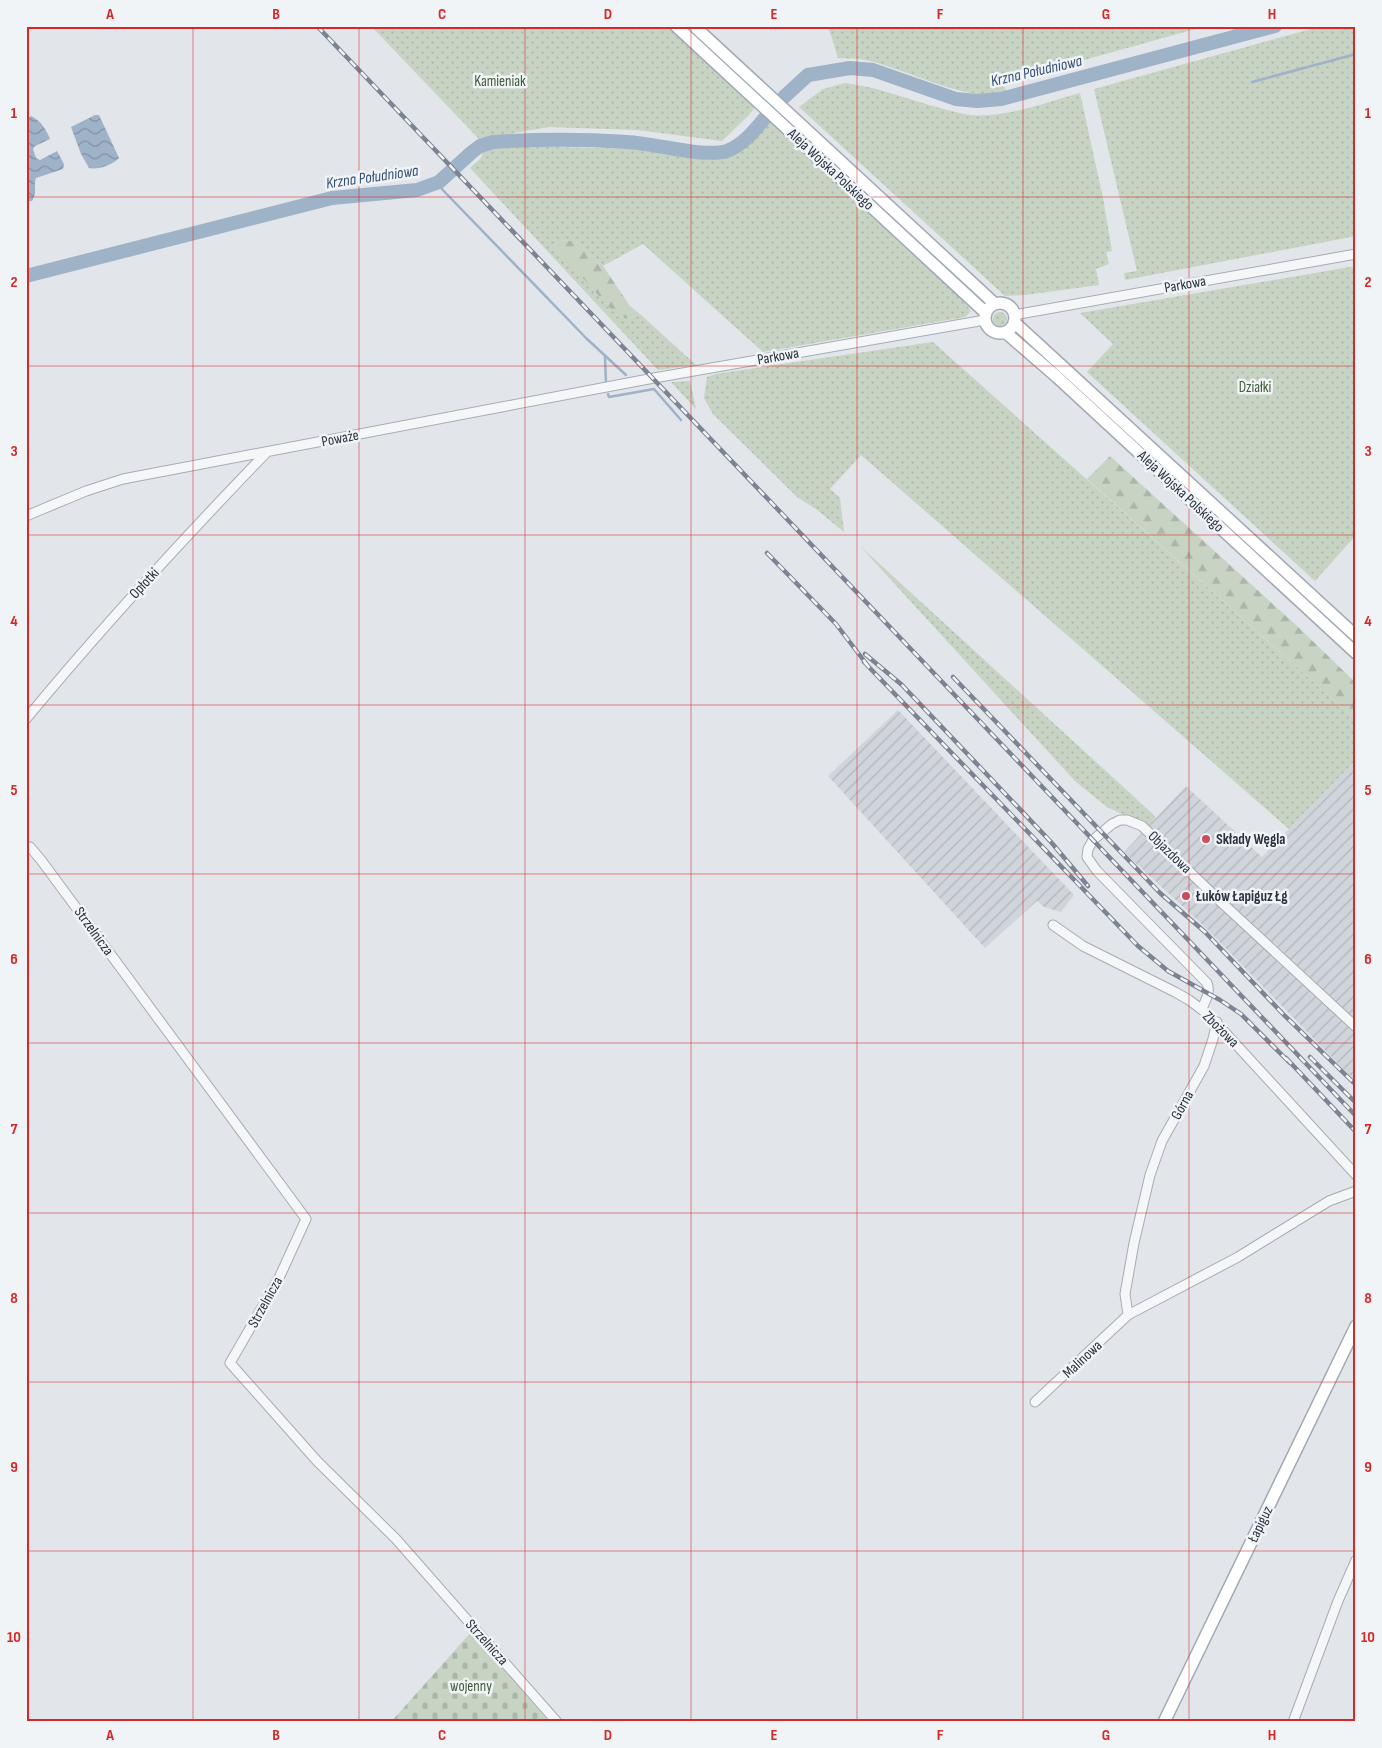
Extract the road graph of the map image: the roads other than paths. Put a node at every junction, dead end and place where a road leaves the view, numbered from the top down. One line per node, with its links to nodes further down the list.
1 (676, 26): 5 (main road, Aleja Wojska Polskiego)
2 (694, 26): 4 (main road, Aleja Wojska Polskiego)
3 (1356, 254): 6 (street, Parkowa)
4 (995, 304): 5 (main road); 6 (main road)
5 (985, 316): 7 (main road); 8 (street, Parkowa)
6 (1014, 318): 7 (main road); 11 (main road, Aleja Wojska Polskiego)
7 (1005, 332): 12 (main road, Aleja Wojska Polskiego)
8 (659, 378): 9 (street, Poważe)
9 (267, 451): 10 (street, Poważe); 13 (street, Opłotki)
10 (26, 516)
11 (1356, 636)
12 (1356, 653)
13 (26, 719)
14 (27, 846): 25 (street, Strzelnicza)
15 (1053, 925): 16 (street, Zbożowa)
16 (1202, 1010): 17 (street, Zbożowa); 18 (street, Objazdowa)
17 (1217, 1022): 19 (street, Zbożowa); 21 (street, Górna)
18 (1356, 1027)
19 (1356, 1174)
20 (1356, 1190): 21 (street, Malinowa)
21 (1128, 1315): 23 (street, Malinowa)
22 (1356, 1326): 26 (main road, Łapiguz)
23 (1035, 1402)
24 (1356, 1560): 27 (street)
25 (557, 1722)
26 (1164, 1722)
27 (1293, 1722)

